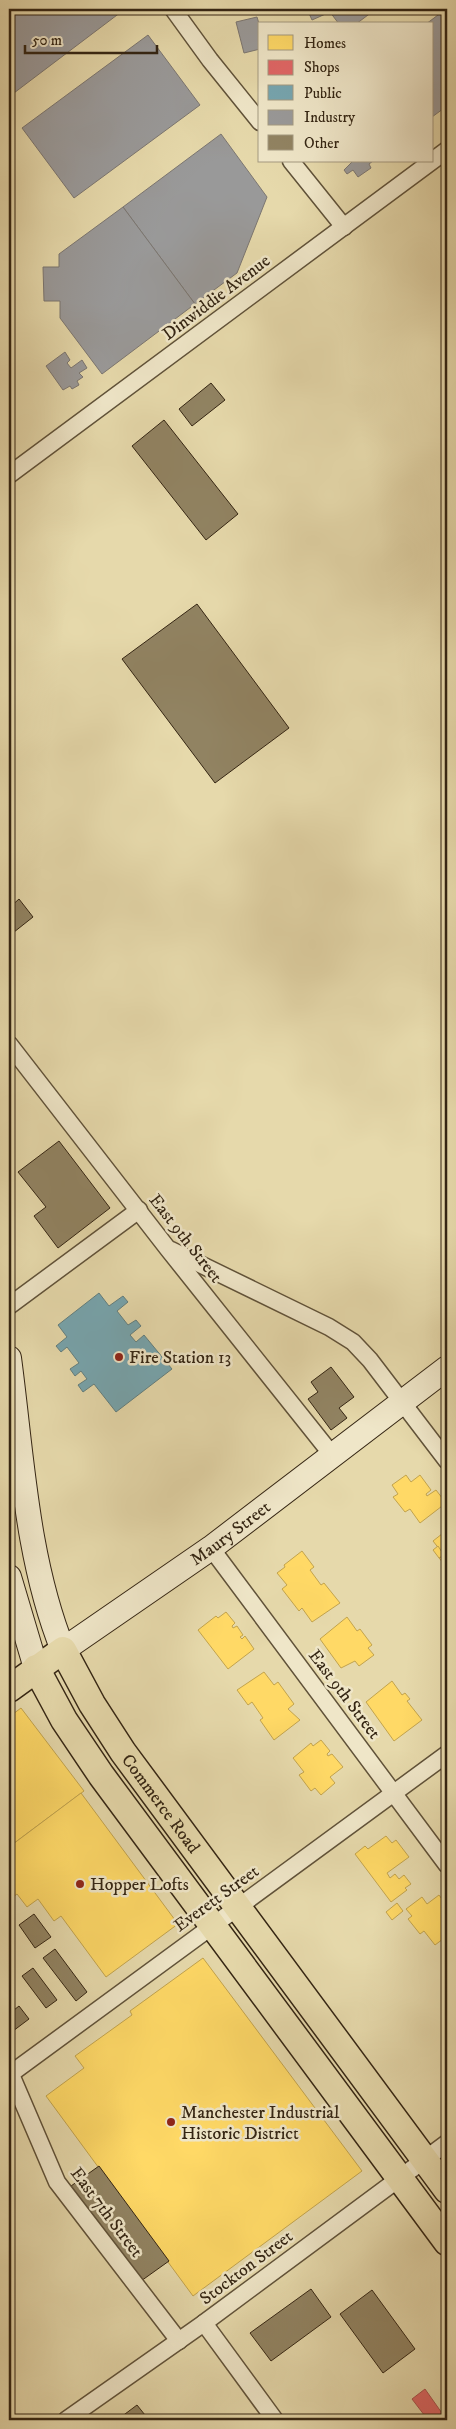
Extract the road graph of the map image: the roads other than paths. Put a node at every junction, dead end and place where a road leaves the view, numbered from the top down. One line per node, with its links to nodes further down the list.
1 (173, 9): 2 (street)
2 (258, 120)
3 (447, 150): 4 (street, Dinwiddie Avenue)
4 (434, 160)
5 (292, 162): 7 (street)
6 (431, 162): 7 (street, Dinwiddie Avenue)
7 (344, 227): 8 (street, Dinwiddie Avenue)
8 (9, 475)
9 (9, 1044): 10 (street, East 9th Street)
10 (139, 1210): 11 (street, East 9th Street); 12 (street)
11 (168, 1249): 15 (street); 16 (street, East 9th Street)
12 (9, 1306)
13 (9, 1358): 20 (street, Commerce Road)
14 (447, 1368): 15 (street, Maury Street)
15 (402, 1402): 16 (street, Maury Street); 17 (street)
16 (333, 1456): 18 (street, Maury Street)
17 (447, 1461)
18 (210, 1548): 20 (street, Maury Street); 24 (street, East 9th Street)
19 (9, 1578): 21 (street, Commerce Road)
20 (63, 1650): 21 (main road, Maury Street); 26 (main road, Commerce Road)
21 (36, 1668): 22 (main road, Maury Street); 27 (main road, Commerce Road)
22 (9, 1689)
23 (447, 1754): 24 (street, Everett Street)
24 (395, 1794): 25 (street, East 9th Street); 26 (street, Everett Street)
25 (447, 1865)
26 (238, 1906): 27 (street, Everett Street); 30 (main road, Commerce Road)
27 (212, 1925): 28 (street, Everett Street); 31 (main road, Commerce Road)
28 (10, 2073): 35 (street, East 7th Street)
29 (447, 2143): 30 (street, Stockton Street)
30 (425, 2159): 31 (street, Stockton Street); 32 (main road, Commerce Road)
31 (399, 2178): 33 (main road, Commerce Road); 34 (street, Stockton Street)
32 (447, 2190)
33 (447, 2242)
34 (204, 2322): 35 (street, Stockton Street); 37 (street)
35 (179, 2341): 36 (street, Stockton Street)
36 (66, 2420)
37 (275, 2420)

